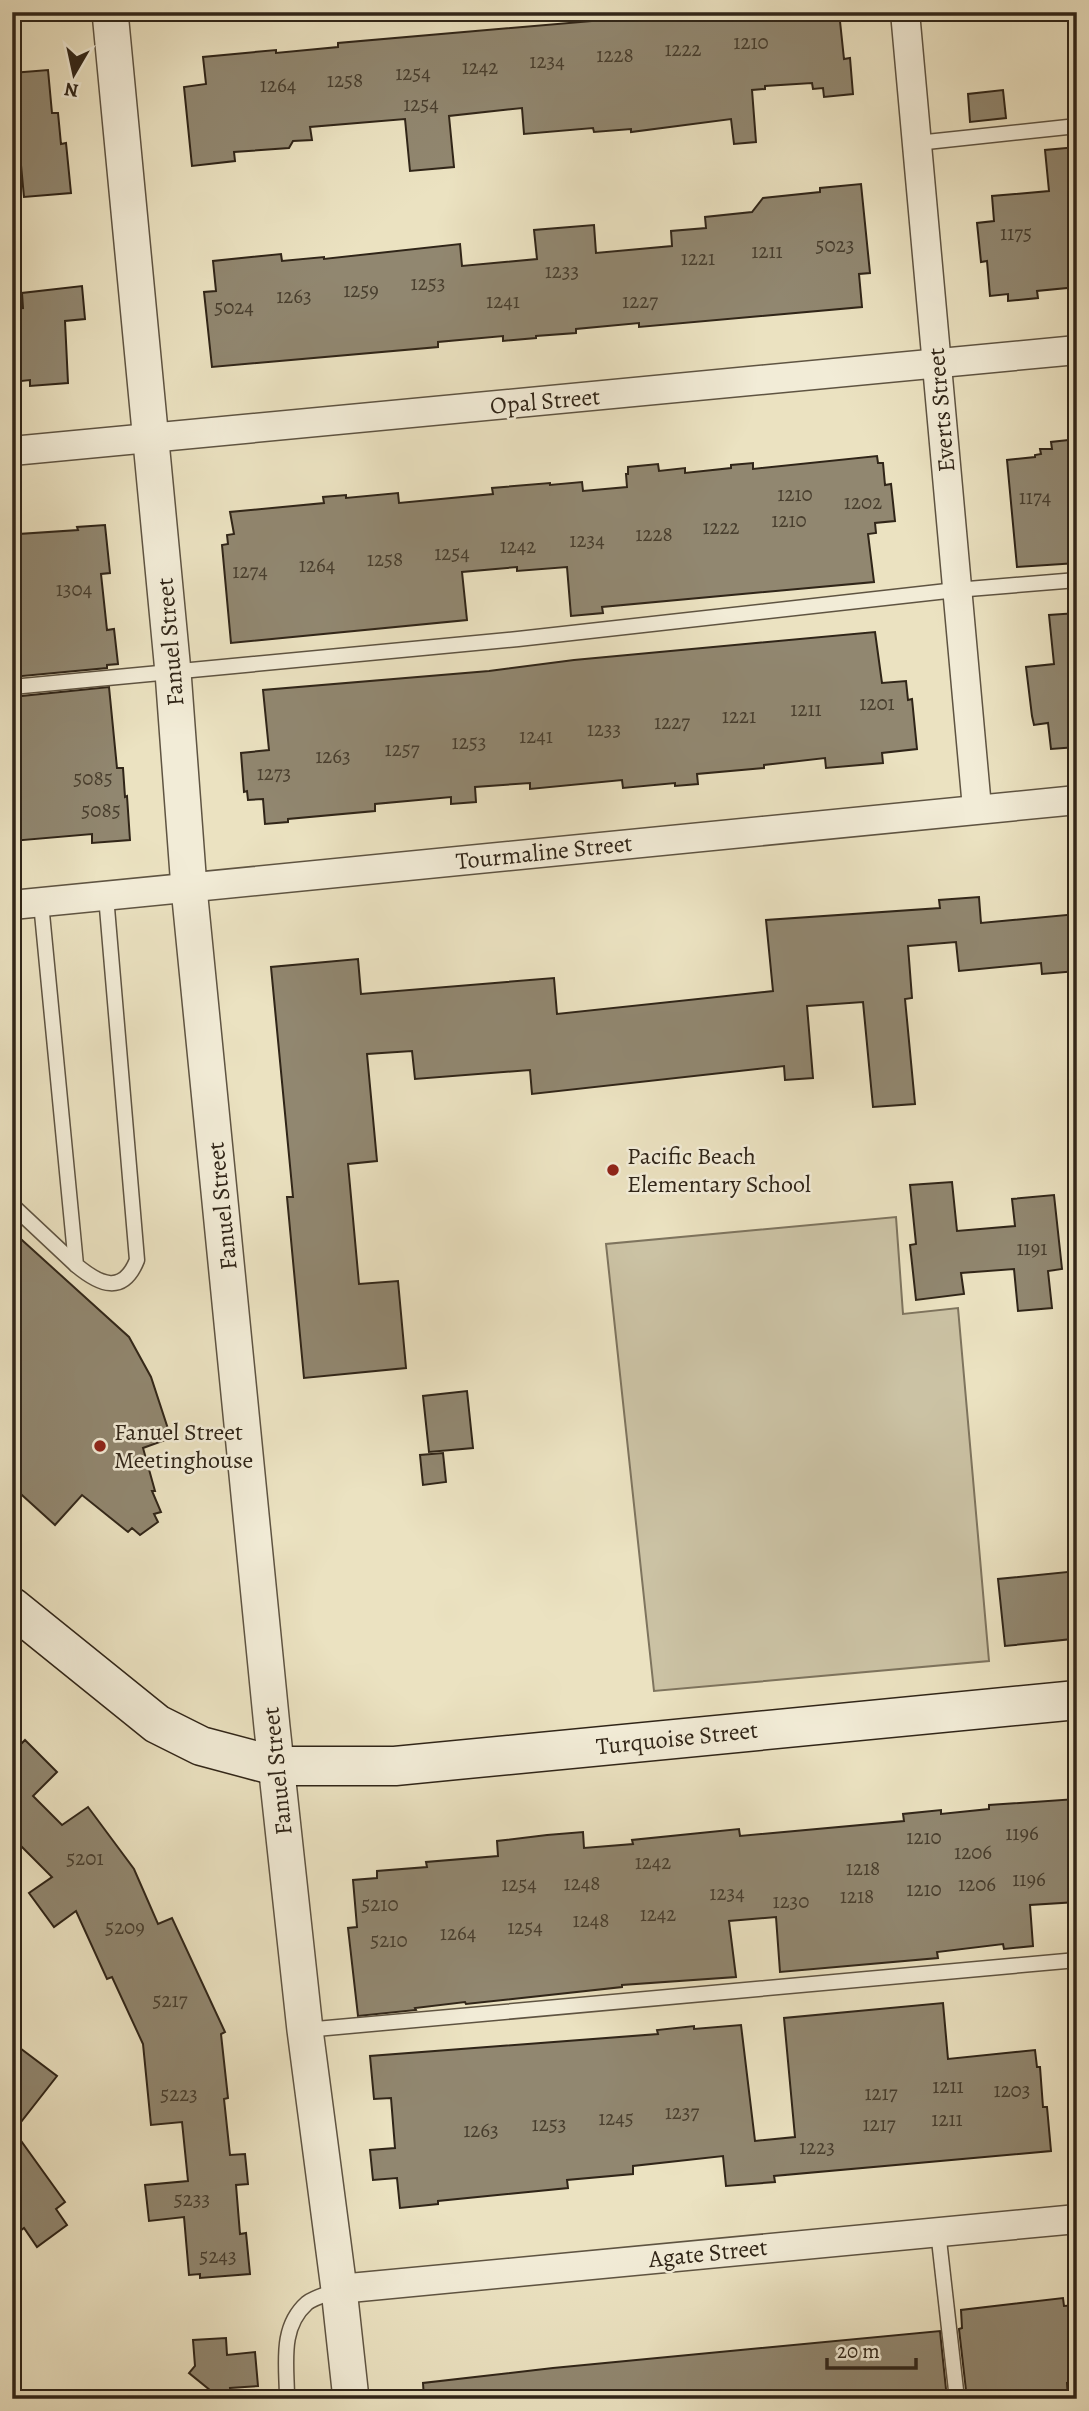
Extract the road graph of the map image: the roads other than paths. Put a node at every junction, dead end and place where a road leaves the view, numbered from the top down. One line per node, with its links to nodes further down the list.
1 (110, 12): 7 (street, Fanuel Street)
2 (905, 12): 4 (street, Everts Street)
3 (1077, 126): 4 (lane)
4 (917, 143): 6 (street, Everts Street)
5 (1077, 350): 6 (street, Opal Street)
6 (937, 364): 7 (street, Opal Street); 10 (street, Everts Street)
7 (150, 438): 8 (street, Opal Street); 11 (street, Fanuel Street)
8 (12, 451)
9 (1077, 580): 10 (lane)
10 (956, 590): 11 (lane); 14 (street, Everts Street)
11 (173, 672): 12 (lane); 15 (street, Fanuel Street)
12 (12, 687)
13 (1077, 800): 14 (street, Tourmaline Street)
14 (977, 808): 15 (street, Tourmaline Street)
15 (189, 888): 16 (street, Tourmaline Street); 23 (street, Fanuel Street)
16 (106, 896): 17 (street, Tourmaline Street); 20 (lane)
17 (41, 903): 18 (street, Tourmaline Street); 20 (lane)
18 (12, 905)
19 (12, 1205): 20 (lane)
20 (76, 1265)
21 (12, 1607): 23 (main road, Turquoise Street)
22 (1077, 1700): 23 (main road, Turquoise Street)
23 (276, 1766): 25 (street, Fanuel Street)
24 (1077, 1959): 25 (lane)
25 (305, 2030): 28 (street, Fanuel Street)
26 (1077, 2219): 27 (street, Agate Street)
27 (938, 2231): 28 (street, Agate Street); 31 (lane)
28 (339, 2289): 29 (lane); 30 (street, Fanuel Street)
29 (287, 2399)
30 (351, 2399)
31 (957, 2399)

